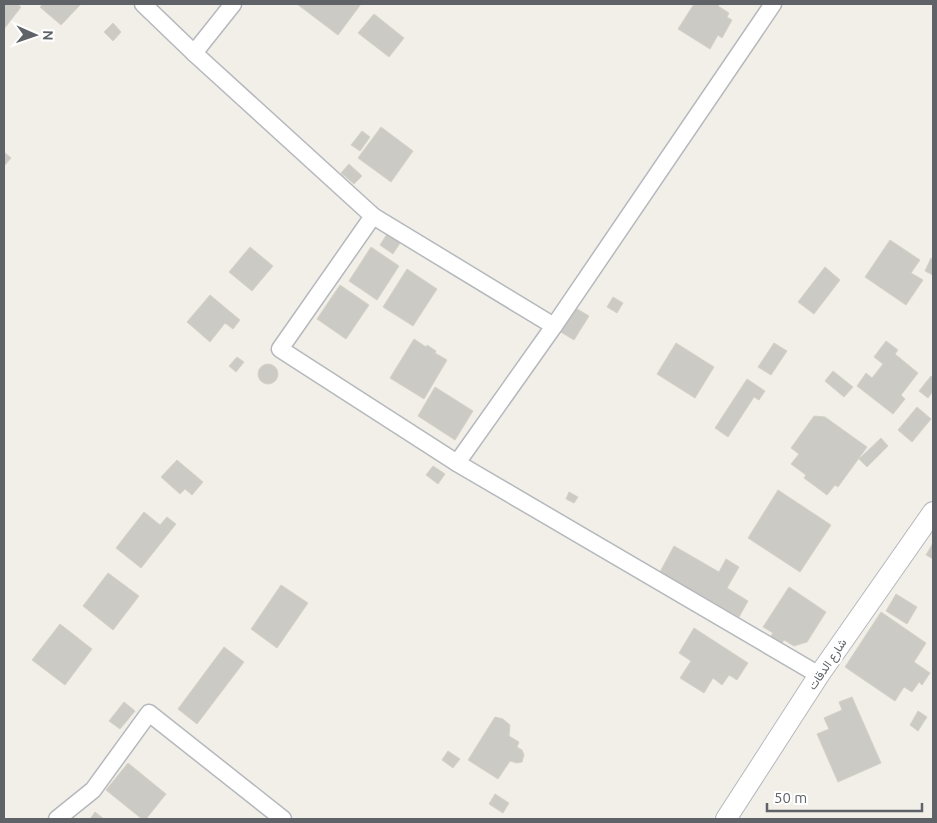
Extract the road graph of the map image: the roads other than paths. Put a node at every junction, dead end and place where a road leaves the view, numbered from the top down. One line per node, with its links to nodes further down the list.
1 (143, 4): 4 (street)
2 (233, 4): 4 (street)
3 (773, 4): 6 (street)
4 (194, 53): 5 (street)
5 (373, 216): 6 (street); 7 (street)
6 (554, 326): 7 (street)
7 (457, 463): 9 (street)
8 (933, 512): 9 (street, شارع الدقات)
9 (819, 675): 12 (street, شارع الدقات)
10 (57, 819): 11 (street)
11 (283, 819)
12 (726, 819)

